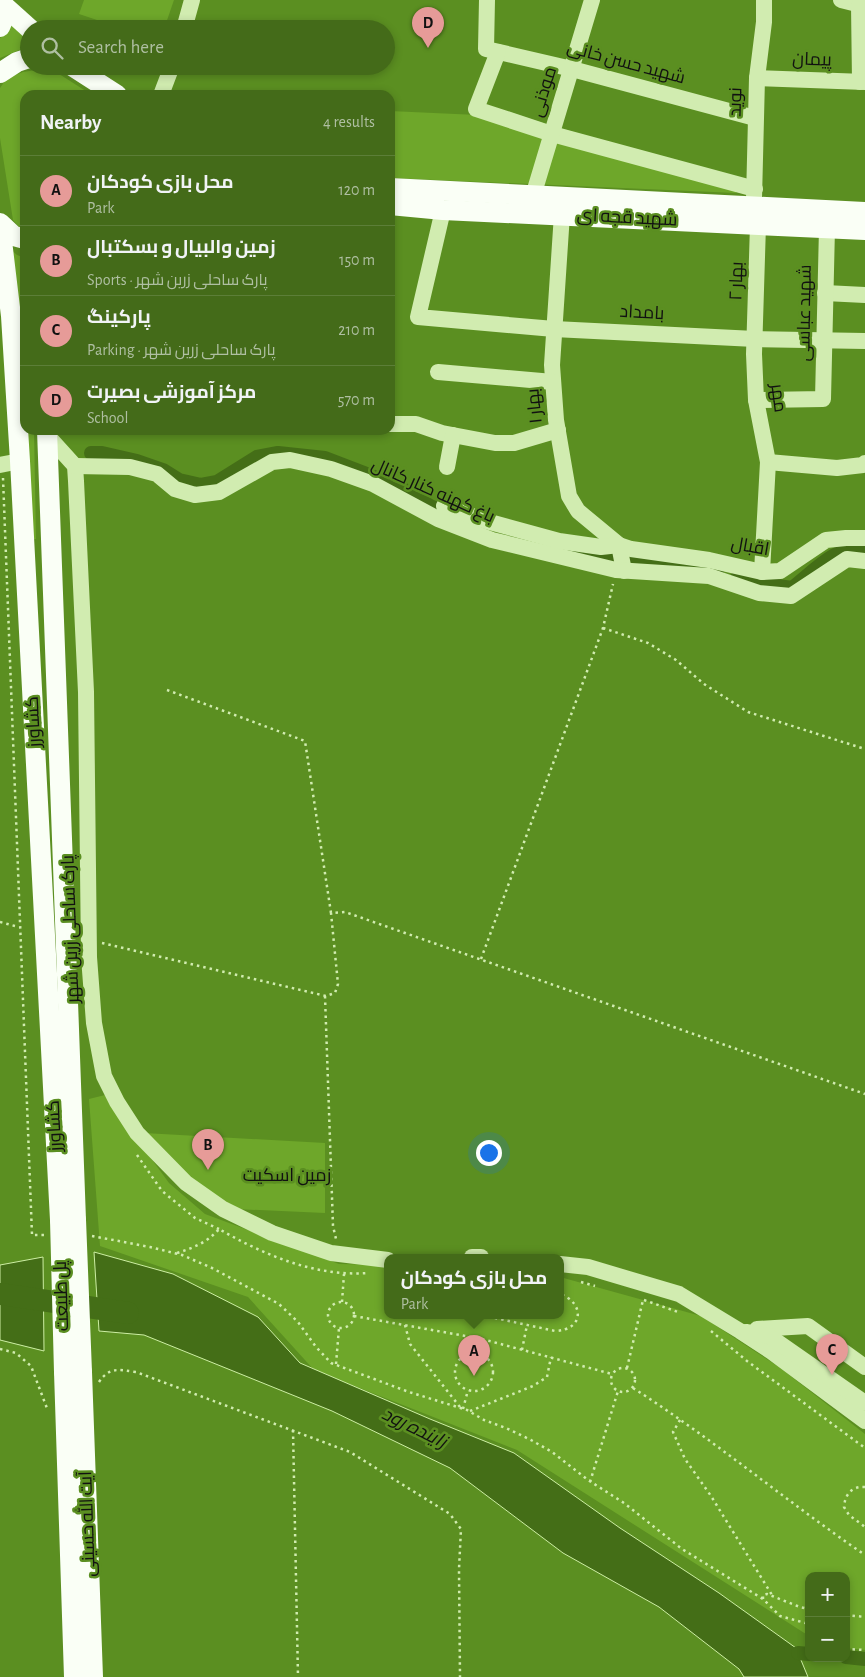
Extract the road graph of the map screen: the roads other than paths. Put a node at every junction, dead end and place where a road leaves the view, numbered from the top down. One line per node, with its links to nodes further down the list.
1 (192, 0): 10 (street)
2 (487, 0): 12 (street)
3 (592, 0): 14 (street, موذنی)
4 (764, 0): 18 (street, نوید)
5 (841, 0): 7 (street)
6 (0, 2): 9 (main road)
7 (862, 6): 19 (street)
8 (0, 8): 11 (main road)
9 (20, 20)
10 (186, 20)
11 (0, 27)
12 (492, 50): 14 (street, شهید حسن خانی); 23 (street)
13 (20, 61): 15 (main road)
14 (572, 69): 22 (street, شهید حسن خانی); 23 (street, موذنی)
15 (0, 73)
16 (86, 75): 20 (main road)
17 (169, 75): 21 (street)
18 (758, 78): 19 (street, پیمان); 22 (street, نوید)
19 (863, 82)
20 (109, 90)
21 (163, 90)
22 (756, 118): 27 (street, نوید)
23 (552, 134): 25 (street, موذنی); 27 (street)
24 (395, 188): 25 (main road, شهید قجه ای)
25 (533, 196): 27 (main road, شهید قجه ای)
26 (395, 205): 28 (main road, شهید قجه ای)
27 (756, 207): 29 (main road, شهید قجه ای); 30 (main road, شهید قجه ای); 32 (main road, شهید قجه ای); 39 (street, بهار ۲)
28 (442, 210): 30 (main road, شهید قجه ای); 38 (street, بامداد)
29 (865, 212)
30 (562, 214): 38 (street, بهار ۱)
31 (0, 224): 34 (main road); 35 (main road, کشاورز)
32 (827, 228): 33 (main road, شهید قجه ای); 36 (street, شهید عباسی)
33 (865, 230)
34 (20, 238)
35 (1, 246): 50 (main road, کشاورز)
36 (825, 293): 37 (street); 40 (street, شهید عباسی)
37 (865, 295)
38 (554, 329): 39 (street, بامداد); 43 (street, بهار ۱)
39 (755, 338): 40 (street, بامداد); 44 (street, مهر)
40 (824, 340): 41 (street, بامداد); 44 (street, شهید عباسی)
41 (865, 342)
42 (438, 372): 43 (street)
43 (553, 382): 46 (street, بهار ۱)
44 (756, 400): 51 (street, مهر)
45 (395, 424): 49 (street)
46 (558, 430): 49 (street); 59 (street, بهار ۱)
47 (47, 435): 63 (main road, کشاورز)
48 (49, 435): 54 (street)
49 (453, 436): 55 (street)
50 (20, 461): 53 (street); 63 (main road, کشاورز)
51 (768, 462): 52 (street); 62 (street, مهر)
52 (865, 463)
53 (0, 465)
54 (75, 466): 57 (street, باغ کهنه کنار کانال); 64 (street, پارک ساحلی زرین شهر)
55 (446, 467)
56 (444, 506): 57 (street)
57 (466, 522): 59 (street); 61 (street, باغ کهنه کنار کانال)
58 (865, 538): 62 (street, اقبال)
59 (619, 545): 61 (street); 62 (street, اقبال)
60 (865, 561): 61 (street, باغ کهنه کنار کانال)
61 (620, 570)
62 (762, 572)
63 (68, 1220): 68 (main road, پل طبیعت, bridge)
64 (384, 1260)
65 (564, 1264): 66 (street)
66 (740, 1331): 67 (street); 69 (street); 70 (street)
67 (865, 1366)
68 (73, 1372): 71 (main road, آیت الله حسینی); 72 (main road, آیت الله حسینی)
69 (865, 1403)
70 (865, 1421)
71 (74, 1677)
72 (94, 1677)

